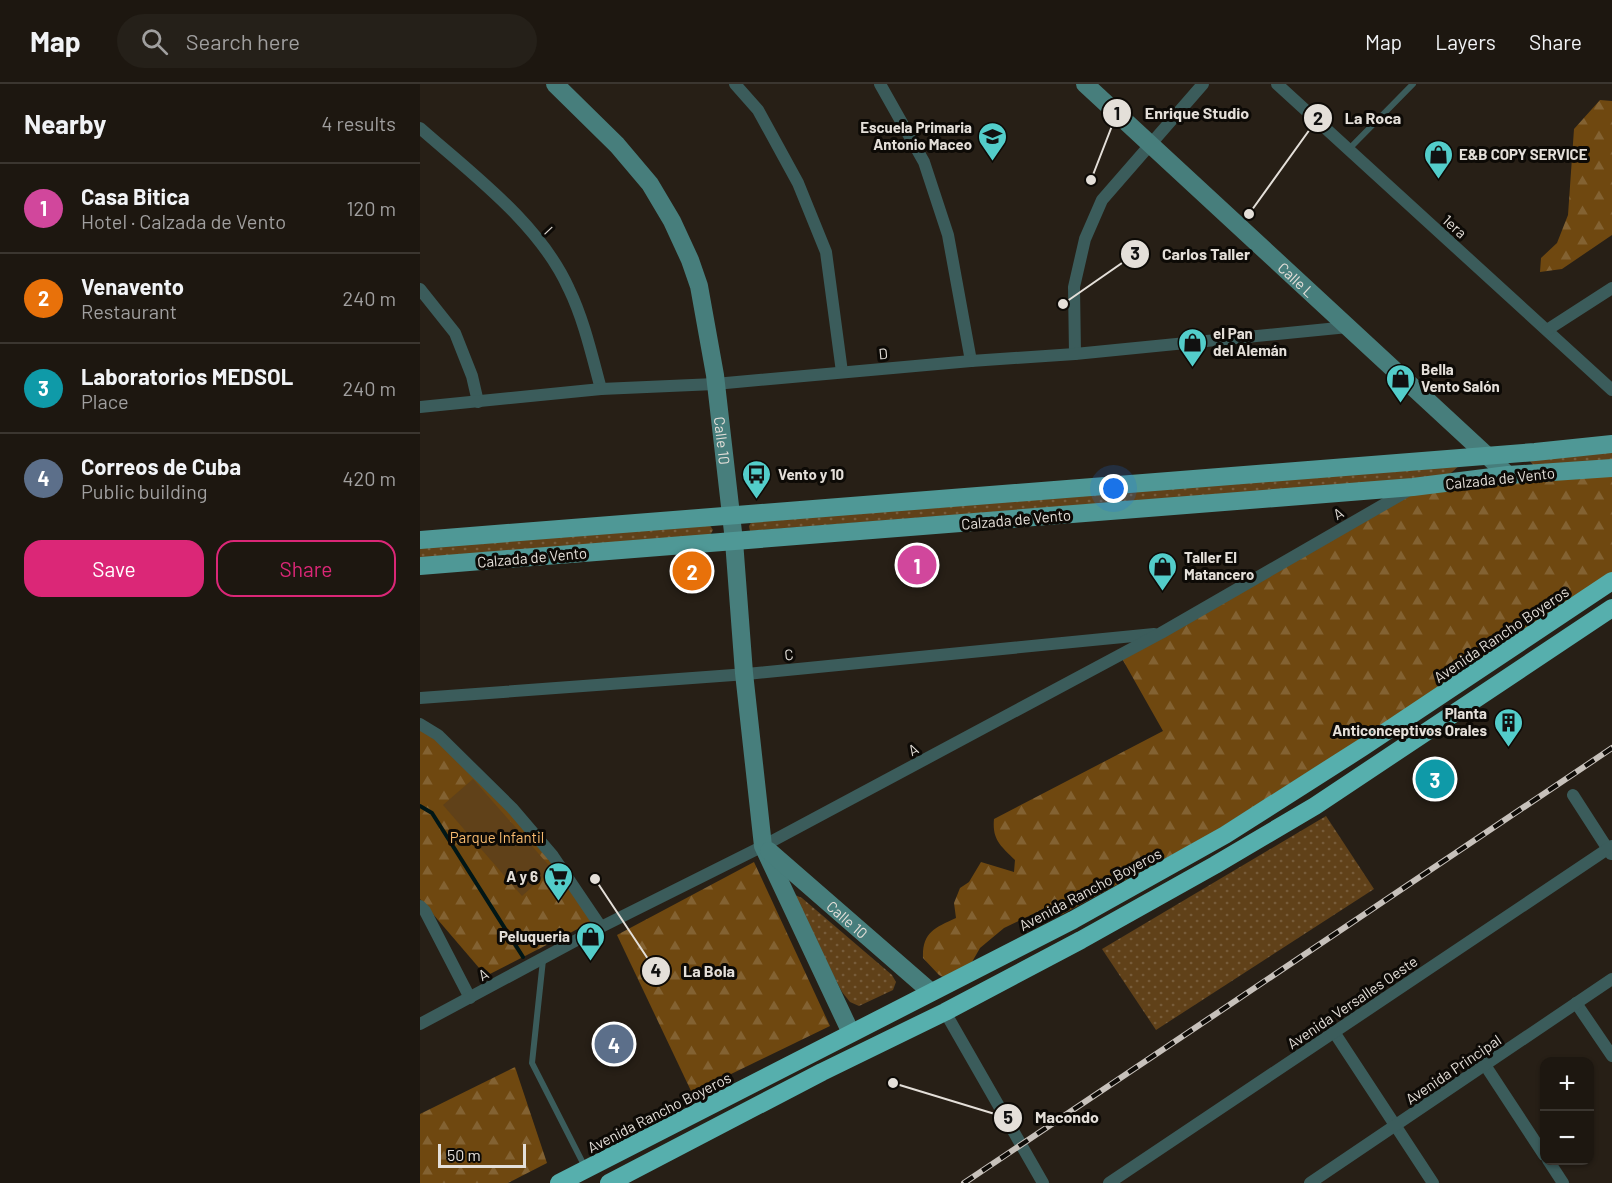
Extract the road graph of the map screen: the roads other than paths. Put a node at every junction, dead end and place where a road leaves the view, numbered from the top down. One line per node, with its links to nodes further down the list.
1 (555, 84): 18 (street, Calle 10)
2 (735, 84): 17 (street)
3 (880, 84): 16 (street)
4 (1085, 84): 9 (street, Calle L)
5 (1203, 84): 9 (street)
6 (1413, 84): 10 (lane)
7 (1284, 86): 10 (street, 1era)
8 (420, 128): 19 (street, I)
9 (1149, 144): 13 (street, Calle L); 15 (street)
10 (1348, 149): 14 (street, 1era)
11 (1612, 288): 14 (street)
12 (420, 289): 21 (street)
13 (1348, 327): 15 (street, D); 25 (street, Calle L)
14 (1547, 330): 20 (street, 1era)
15 (1075, 354): 16 (street, D)
16 (971, 361): 17 (street, D)
17 (842, 372): 18 (street, D)
18 (715, 384): 19 (street, D); 32 (street, Calle 10)
19 (601, 389): 21 (street, D)
20 (1612, 390)
21 (478, 402): 22 (street, D)
22 (420, 407)
23 (1612, 444): 24 (main road, Calzada de Vento)
24 (1535, 452): 25 (main road, Calzada de Vento); 28 (main road)
25 (1486, 455): 26 (main road, Calzada de Vento); 29 (street, Calle L)
26 (1466, 457): 30 (main road); 32 (main road, Calzada de Vento)
27 (1612, 468): 28 (main road, Calzada de Vento)
28 (1538, 473): 29 (main road, Calzada de Vento)
29 (1508, 475): 30 (main road, Calzada de Vento)
30 (1463, 480): 31 (main road, Calzada de Vento)
31 (1413, 487): 34 (main road, Calzada de Vento); 38 (street, A)
32 (731, 514): 33 (main road, Calzada de Vento); 34 (street, Calle 10)
33 (420, 540)
34 (734, 541): 35 (main road, Calzada de Vento); 39 (street, Calle 10)
35 (420, 566)
36 (1612, 581): 49 (highway, Avenida Rancho Boyeros)
37 (1612, 608): 52 (highway)
38 (1161, 633): 39 (street, C); 43 (street, A)
39 (744, 673): 40 (street, C); 43 (street, Calle 10)
40 (420, 698)
41 (420, 724): 46 (street)
42 (1573, 795): 44 (street)
43 (763, 846): 46 (street, A); 49 (street, Calle 10); 55 (street, Calle 10)
44 (1611, 850): 54 (street, Avenida Versalles Oeste)
45 (420, 906): 50 (street)
46 (602, 927): 47 (street, A)
47 (543, 959): 50 (street, A); 62 (lane)
48 (1612, 979): 51 (street, Avenida Principal)
49 (931, 992): 55 (highway, Avenida Rancho Boyeros)
50 (470, 998): 53 (street, A)
51 (1576, 1004): 56 (street); 57 (street, Avenida Principal)
52 (945, 1012): 60 (highway); 66 (street)
53 (420, 1024)
54 (1334, 1032): 58 (street); 67 (street, Avenida Versalles Oeste)
55 (851, 1033): 62 (highway, Avenida Rancho Boyeros)
56 (1612, 1056)
57 (1485, 1065): 58 (street, Avenida Principal); 59 (street)
58 (1395, 1125): 68 (street, Avenida Principal); 69 (street)
59 (1540, 1148)
60 (649, 1163): 64 (highway); 65 (highway)
61 (1551, 1165): 70 (street)
62 (586, 1169): 63 (highway, Avenida Rancho Boyeros)
63 (559, 1183)
64 (609, 1183)
65 (621, 1183)
66 (1043, 1183)
67 (1108, 1183)
68 (1310, 1183)
69 (1433, 1183)
70 (1563, 1183)

